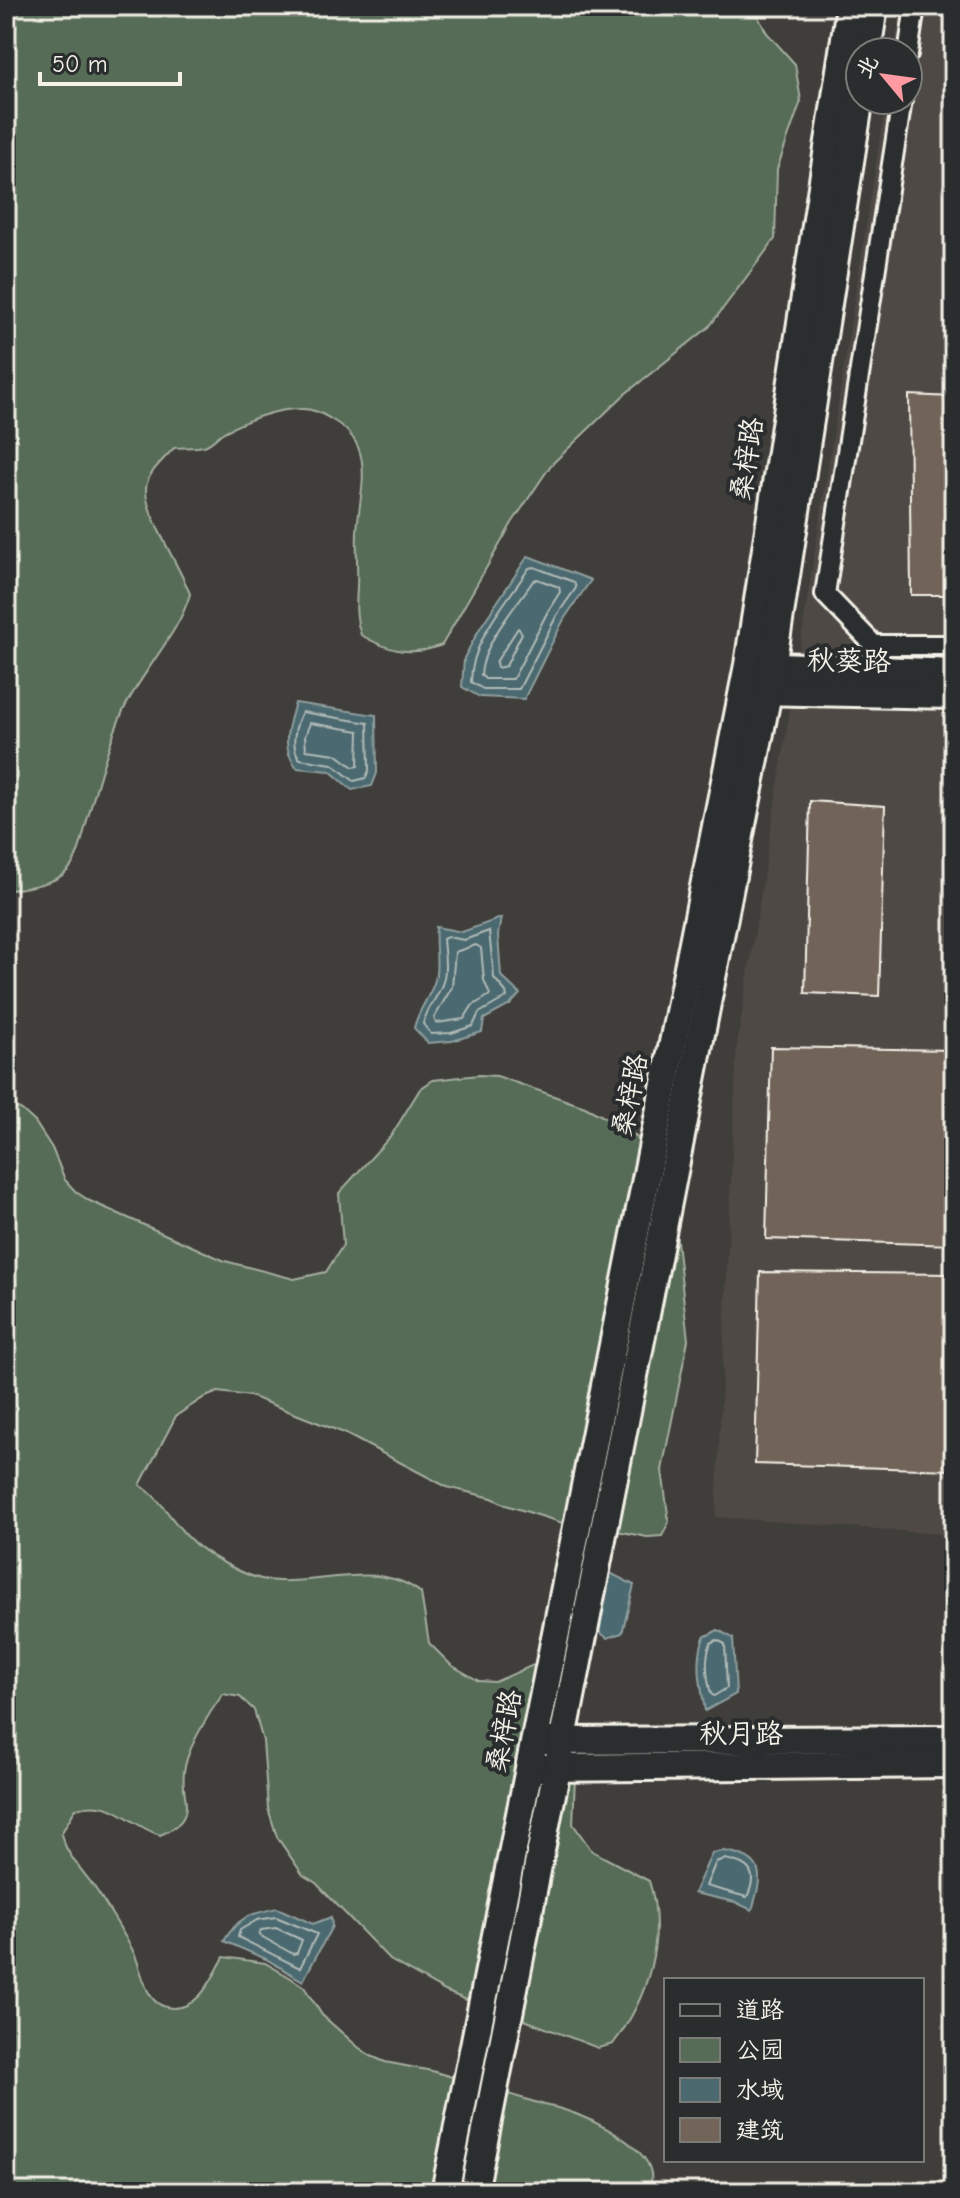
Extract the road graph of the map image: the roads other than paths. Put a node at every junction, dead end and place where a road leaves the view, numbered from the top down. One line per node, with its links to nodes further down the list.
1 (850, 6): 10 (street, 桑梓路)
2 (874, 6): 4 (street)
3 (915, 6): 5 (street)
4 (869, 36)
5 (911, 36)
6 (857, 116): 10 (street, 桑梓路)
7 (900, 116): 8 (street)
8 (954, 645)
9 (954, 673): 10 (street, 秋葵路)
10 (758, 679): 11 (street, 秋葵路); 13 (street, 桑梓路); 14 (street, 桑梓路)
11 (954, 695)
12 (954, 1739): 14 (street, 秋月路)
13 (534, 1740): 14 (street, 秋月路); 16 (street, 桑梓路)
14 (560, 1755): 15 (street, 秋月路); 16 (street, 秋月路); 18 (street, 桑梓路)
15 (954, 1764)
16 (529, 1768): 17 (street, 桑梓路)
17 (445, 2192)
18 (474, 2192)

